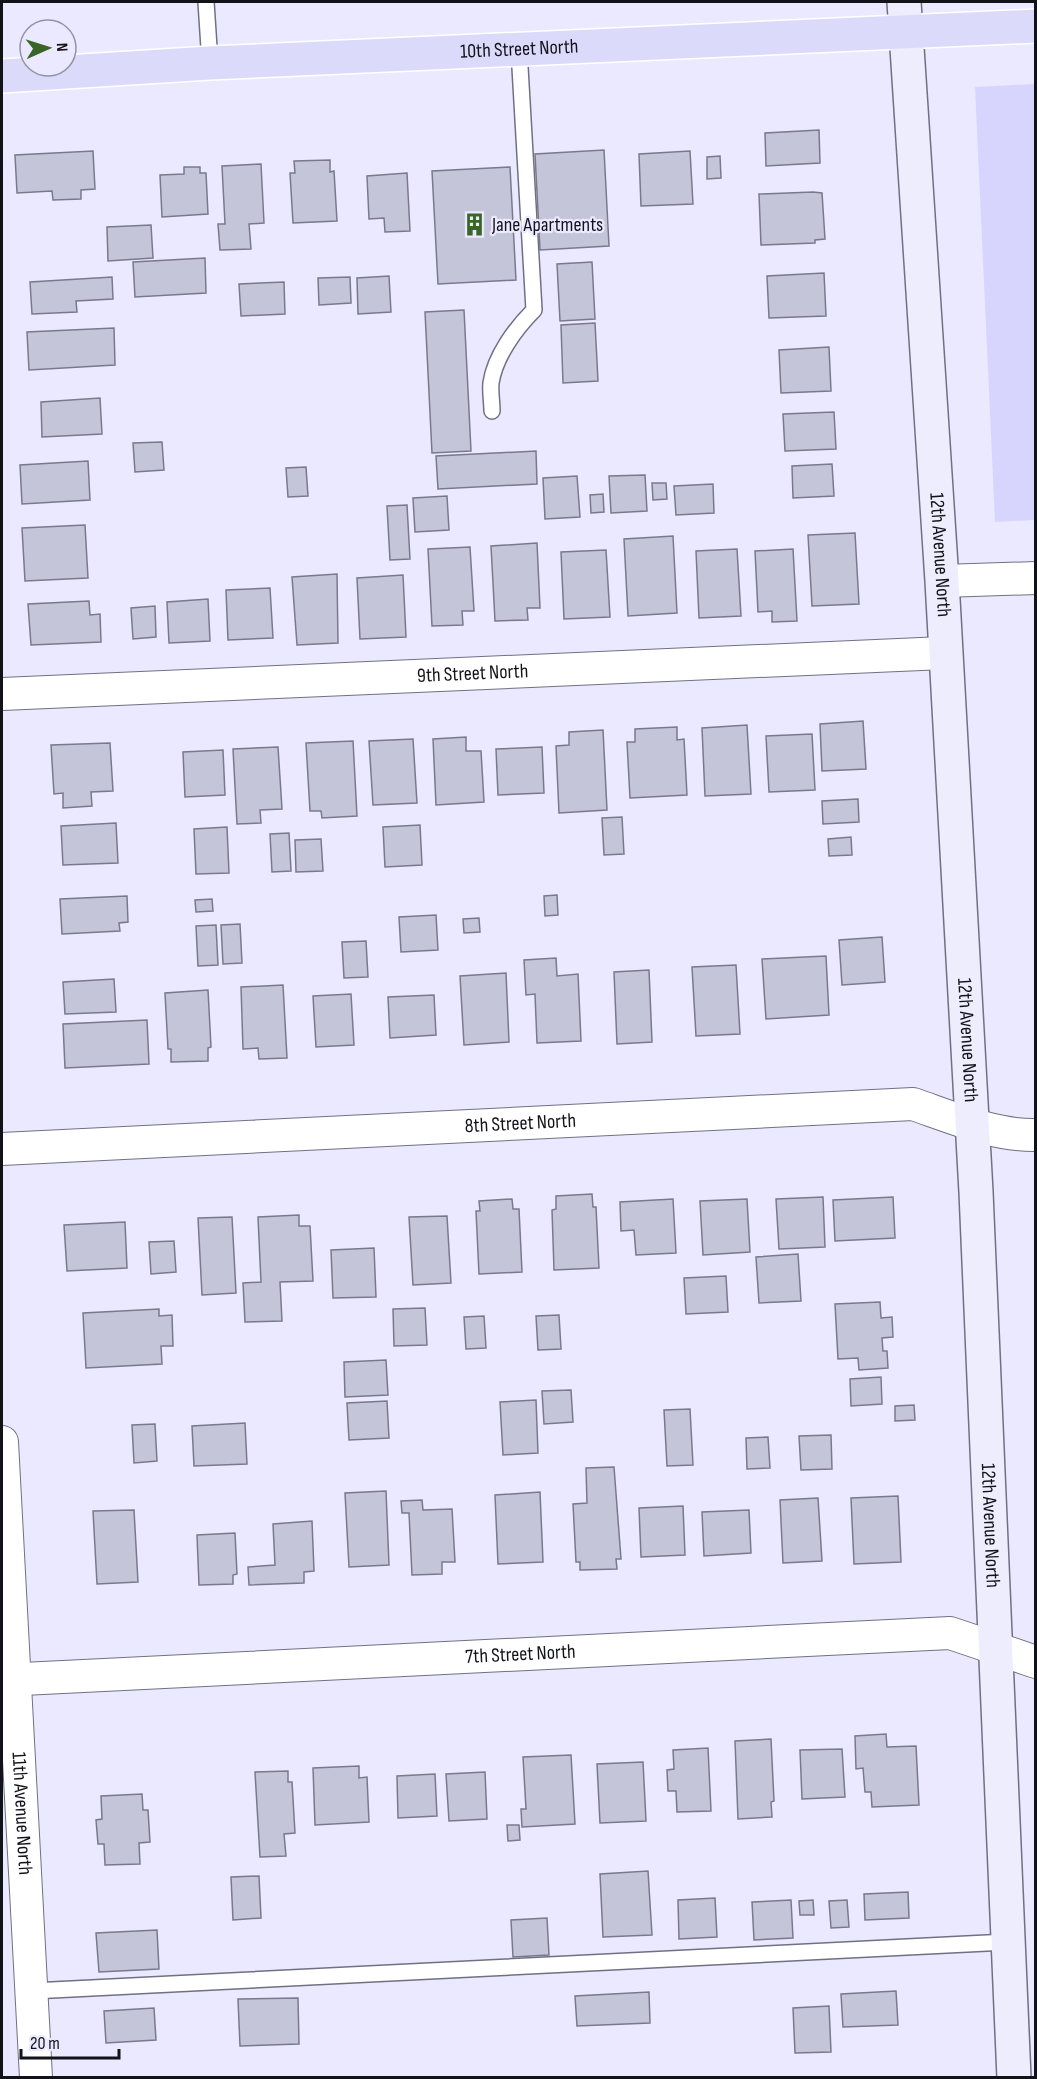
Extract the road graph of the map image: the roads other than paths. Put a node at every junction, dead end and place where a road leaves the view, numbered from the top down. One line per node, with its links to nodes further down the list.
1 (206, 2): 5 (lane)
2 (905, 17): 3 (main road, 10th Street North); 4 (main road, 10th Street North); 9 (main road, 12th Avenue North)
3 (1035, 26)
4 (519, 50): 5 (main road, 10th Street North); 7 (lane)
5 (210, 63): 6 (main road, 10th Street North)
6 (2, 76)
7 (492, 411)
8 (1035, 578): 9 (street)
9 (942, 581): 10 (main road, 12th Avenue North)
10 (944, 653): 11 (street, 9th Street North); 12 (main road, 12th Avenue North)
11 (2, 694)
12 (971, 1123): 13 (street, 8th Street North); 14 (street, 8th Street North); 16 (main road, 12th Avenue North)
13 (1035, 1135)
14 (2, 1149)
15 (2, 1442): 18 (street, 11th Avenue North)
16 (997, 1648): 17 (street, 7th Street North); 18 (street, 7th Street North); 19 (main road, 12th Avenue North)
17 (1035, 1662)
18 (8, 1680): 20 (street, 11th Avenue North)
19 (1006, 1942): 20 (lane); 22 (main road, 12th Avenue North)
20 (32, 1991): 21 (street, 11th Avenue North)
21 (36, 2078)
22 (1014, 2078)

